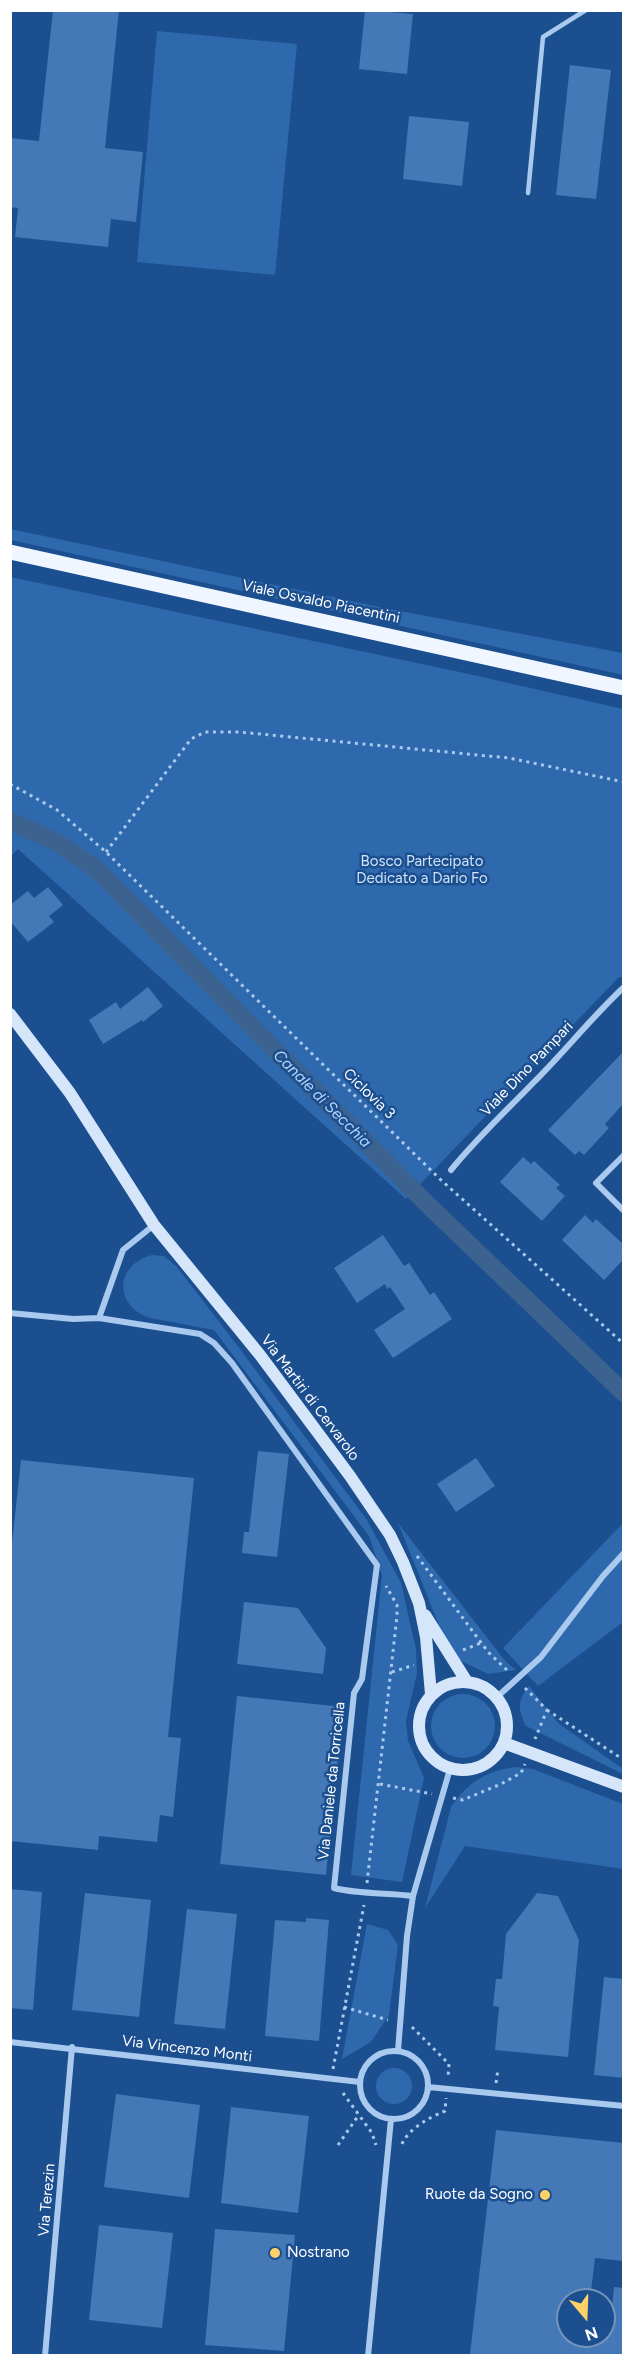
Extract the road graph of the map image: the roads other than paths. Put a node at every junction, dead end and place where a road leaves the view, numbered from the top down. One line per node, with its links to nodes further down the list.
1 (586, 10): 2 (lane)
2 (528, 193)
3 (10, 552): 4 (main road, Viale Osvaldo Piacentini)
4 (624, 688)
5 (624, 987): 8 (street, Viale Dino Pampari)
6 (10, 1014): 10 (main road, Via Martiri di Cervarolo)
7 (624, 1155): 9 (street)
8 (451, 1170)
9 (624, 1211)
10 (154, 1225): 12 (street); 14 (main road, Via Martiri di Cervarolo)
11 (10, 1313): 12 (street)
12 (99, 1318): 21 (street, Via Daniele da Torricella)
13 (624, 1553): 17 (street)
14 (419, 1603): 15 (main road, Via Martiri di Cervarolo); 16 (main road, Via Martiri di Cervarolo)
15 (467, 1682): 16 (main road); 17 (main road)
16 (431, 1694): 19 (main road, Via Martiri di Cervarolo)
17 (497, 1698): 18 (main road)
18 (504, 1743): 19 (main road); 20 (main road)
19 (450, 1769): 21 (street)
20 (624, 1787)
21 (412, 1896): 24 (street)
22 (10, 2042): 23 (street, Via Vincenzo Monti)
23 (72, 2047): 25 (street, Via Vincenzo Monti); 29 (street, Via Terezin)
24 (398, 2051): 25 (street); 26 (street)
25 (360, 2082): 28 (street)
26 (428, 2087): 27 (street); 28 (street)
27 (624, 2106)
28 (391, 2119): 30 (street)
29 (45, 2355)
30 (368, 2355)

